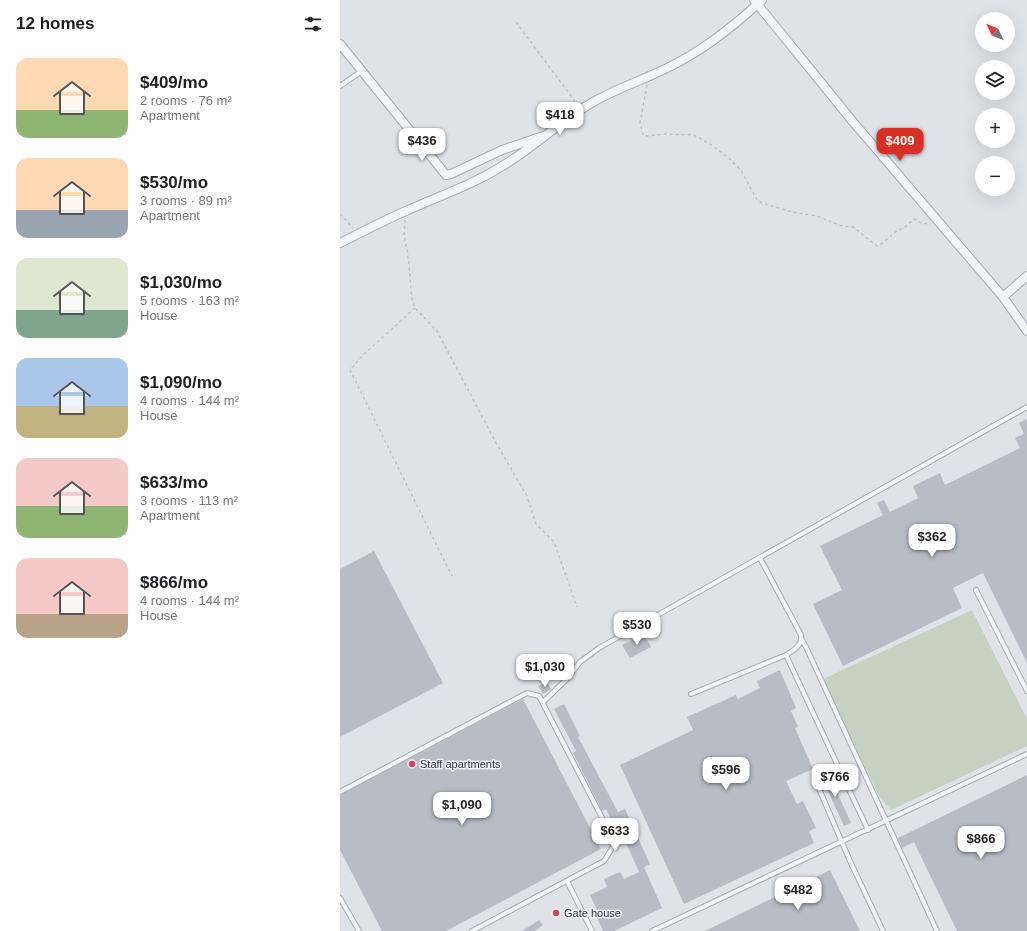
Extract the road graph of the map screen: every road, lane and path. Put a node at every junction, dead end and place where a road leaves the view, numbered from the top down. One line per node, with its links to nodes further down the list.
1 (758, 1): 5 (street); 11 (street)
2 (516, 22): 7 (path)
3 (340, 44): 4 (street)
4 (362, 71): 6 (lane); 8 (street)
5 (648, 77): 7 (street); 11 (path)
6 (340, 86)
7 (577, 112): 8 (street)
8 (544, 136): 9 (street)
9 (406, 211): 12 (street); 16 (path)
10 (340, 214): 12 (path)
11 (937, 220): 15 (street)
12 (359, 234): 13 (street)
13 (340, 243)
14 (1027, 276): 15 (street)
15 (1003, 297): 17 (street)
16 (415, 308): 20 (path); 22 (path)
17 (1027, 331)
18 (1027, 406): 19 (lane)
19 (760, 558): 23 (lane); 27 (lane)
20 (452, 576)
21 (976, 590): 25 (lane)
22 (577, 607)
23 (802, 640): 24 (lane); 31 (lane)
24 (786, 655): 26 (lane); 32 (lane)
25 (1027, 692)
26 (691, 694)
27 (543, 702): 30 (lane); 34 (lane)
28 (1027, 754): 31 (lane)
29 (818, 784): 33 (lane)
30 (340, 792)
31 (886, 820): 32 (lane); 41 (lane)
32 (868, 830): 33 (lane)
33 (843, 840): 39 (lane); 40 (lane)
34 (567, 882): 37 (lane); 38 (lane)
35 (340, 898): 36 (lane)
36 (359, 931)
37 (472, 931)
38 (592, 931)
39 (652, 931)
40 (883, 931)
41 (937, 931)

